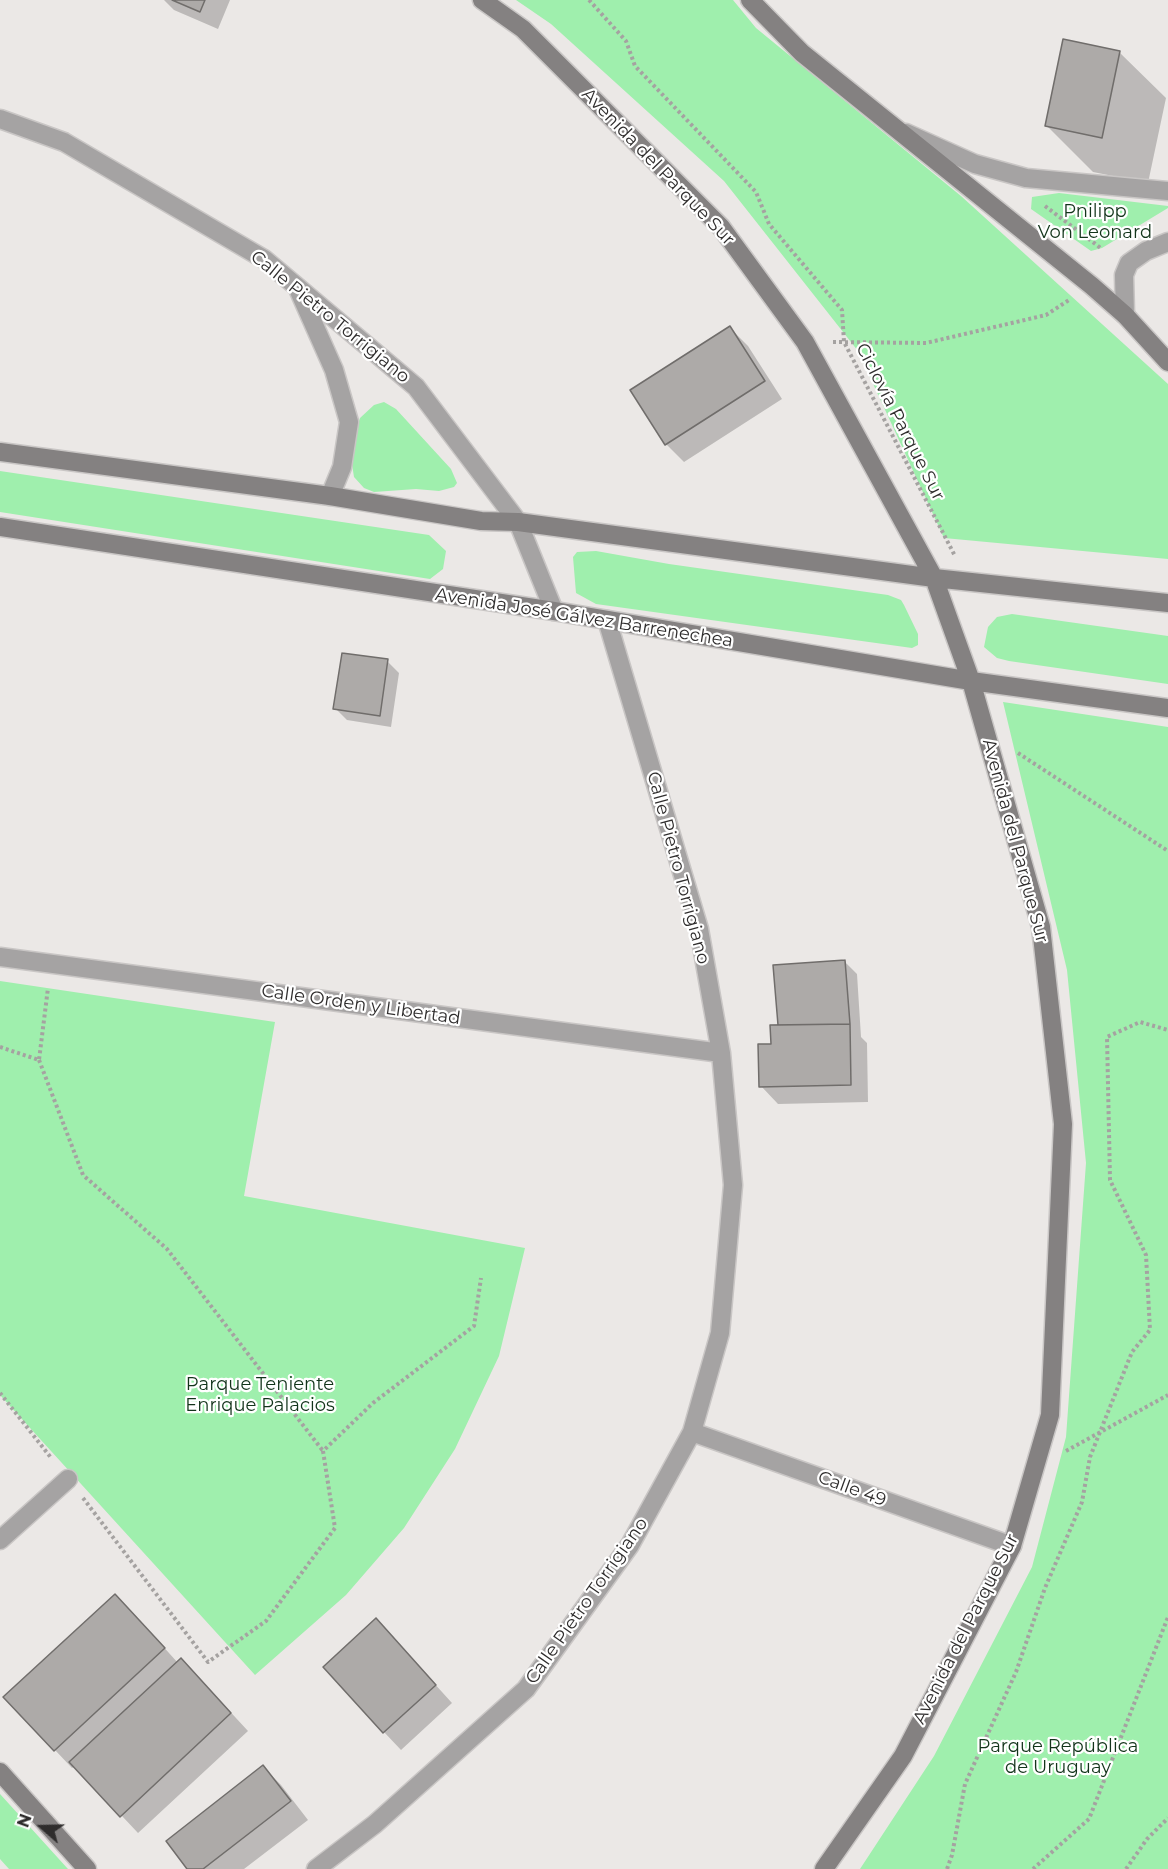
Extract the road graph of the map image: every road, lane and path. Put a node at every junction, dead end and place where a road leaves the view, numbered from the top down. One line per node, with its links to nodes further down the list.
1 (482, 0): 13 (main road, Avenida del Parque Sur)
2 (589, 0): 14 (path, Ciclovía Parque Sur)
3 (750, 0): 5 (main road)
4 (0, 118): 11 (street, Calle Pietro Torrigiano)
5 (898, 129): 6 (street); 10 (main road)
6 (1168, 191)
7 (1041, 204): 9 (path)
8 (1168, 242): 12 (street)
9 (1102, 249)
10 (1092, 286): 12 (main road); 14 (path)
11 (297, 287): 17 (street); 18 (street, Calle Pietro Torrigiano)
12 (1125, 315): 15 (main road)
13 (805, 342): 14 (path); 20 (main road, Avenida del Parque Sur)
14 (844, 342): 21 (path, Ciclovía Parque Sur)
15 (1168, 362)
16 (0, 452): 17 (main road)
17 (330, 496): 18 (main road)
18 (518, 522): 20 (main road); 23 (street, Calle Pietro Torrigiano)
19 (0, 527): 23 (main road, Avenida José Gálvez Barrenechea)
20 (934, 578): 21 (main road); 25 (main road, Avenida del Parque Sur)
21 (968, 582): 22 (main road)
22 (1168, 603)
23 (554, 611): 24 (main road, Avenida José Gálvez Barrenechea)
24 (607, 620): 25 (main road, Avenida José Gálvez Barrenechea); 32 (street, Calle Pietro Torrigiano)
25 (971, 681): 26 (main road, Avenida José Gálvez Barrenechea); 27 (main road, Avenida del Parque Sur)
26 (1168, 708)
27 (986, 732): 28 (path); 39 (main road, Avenida del Parque Sur)
28 (1168, 851)
29 (0, 957): 30 (street, Calle Orden y Libertad)
30 (51, 964): 32 (street, Calle Orden y Libertad); 33 (path)
31 (0, 1047): 33 (path)
32 (721, 1053): 37 (street, Calle Pietro Torrigiano)
33 (39, 1060): 38 (path)
34 (481, 1278): 38 (path)
35 (0, 1393): 40 (path)
36 (1168, 1395): 39 (path)
37 (692, 1432): 42 (street, Calle 49); 47 (street, Calle Pietro Torrigiano)
38 (323, 1451): 40 (path)
39 (1035, 1468): 42 (main road, Avenida del Parque Sur)
40 (68, 1479): 41 (street)
41 (0, 1540)
42 (1012, 1546): 48 (main road, Avenida del Parque Sur)
43 (1168, 1617): 49 (path)
44 (0, 1772): 46 (main road)
45 (1168, 1818): 50 (path)
46 (87, 1869)
47 (316, 1869)
48 (824, 1869)
49 (1033, 1869)
50 (1126, 1869)

